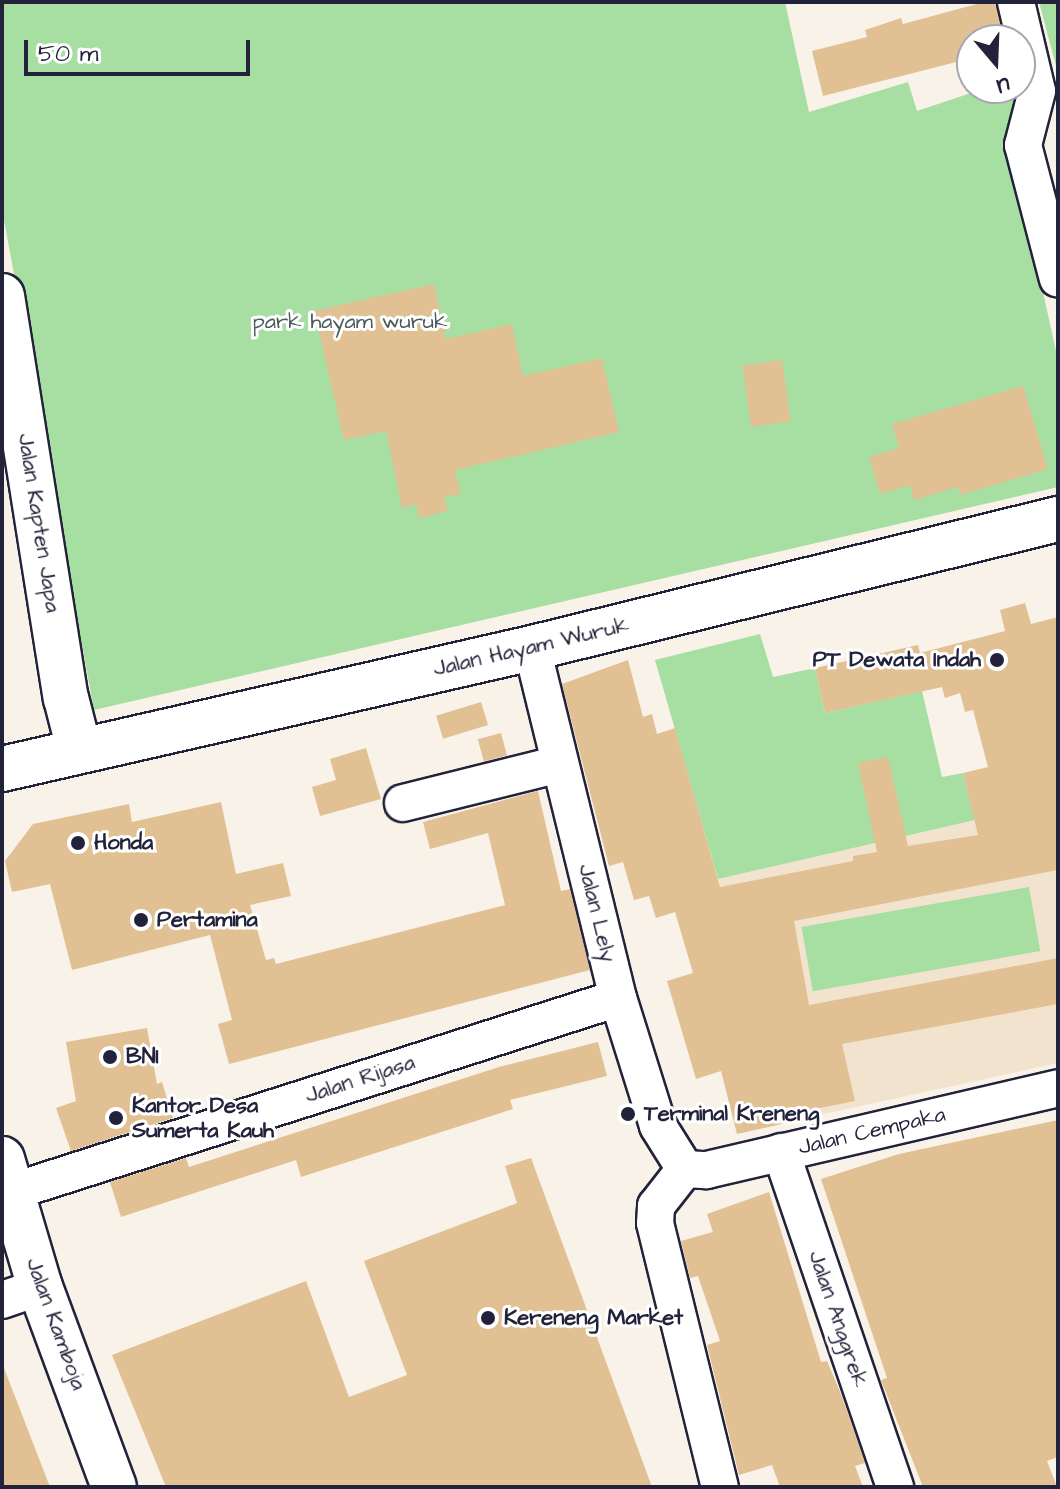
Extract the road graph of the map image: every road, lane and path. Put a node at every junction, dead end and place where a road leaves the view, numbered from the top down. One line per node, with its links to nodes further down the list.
1 (1016, 2): 2 (street)
2 (1047, 88): 3 (street)
3 (1058, 279)
4 (2, 296): 7 (main road, Jalan Kapten Japa)
5 (1058, 519): 6 (main road, Jalan Hayam Wuruk)
6 (532, 648): 7 (main road, Jalan Hayam Wuruk); 8 (street, Jalan Lely)
7 (79, 749): 9 (main road, Jalan Hayam Wuruk)
8 (559, 764): 10 (street); 11 (street, Jalan Lely)
9 (2, 769)
10 (403, 803)
11 (618, 998): 14 (street, Jalan Lely); 15 (street, Jalan Rijasa)
12 (1058, 1088): 13 (street, Jalan Cempaka)
13 (781, 1152): 14 (street, Jalan Cempaka); 19 (street, Jalan Anggrek)
14 (685, 1169): 18 (street)
15 (6, 1176): 16 (main road, Jalan Kamboja)
16 (21, 1294): 17 (main road, Jalan Kamboja)
17 (114, 1487)
18 (720, 1487)
19 (895, 1487)

